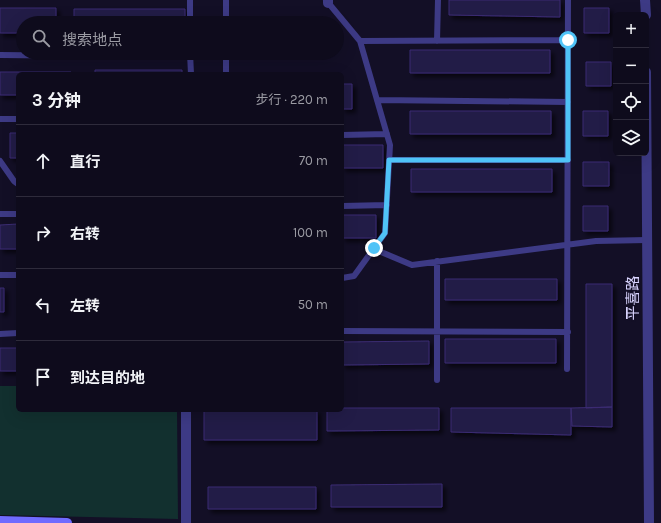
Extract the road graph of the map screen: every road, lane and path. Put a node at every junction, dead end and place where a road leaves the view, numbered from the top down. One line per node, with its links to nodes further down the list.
1 (190, 0): 8 (lane)
2 (226, 0): 9 (lane)
3 (438, 0): 12 (lane)
4 (568, 0): 13 (lane)
5 (646, 0): 7 (street)
6 (328, 1): 10 (lane)
7 (646, 12)
8 (190, 16)
9 (226, 16)
10 (340, 16)
11 (344, 21): 14 (lane)
12 (437, 40): 13 (lane); 14 (lane)
13 (568, 40): 23 (lane)
14 (360, 41): 22 (lane)
15 (0, 55): 16 (lane)
16 (16, 55)
17 (190, 60): 19 (lane)
18 (226, 60): 20 (lane)
19 (190, 72)
20 (226, 72)
21 (646, 84): 36 (street, 平喜路)
22 (377, 100): 23 (lane); 27 (lane)
23 (568, 102): 30 (lane)
24 (0, 119): 25 (lane)
25 (16, 119)
26 (344, 134): 27 (lane)
27 (387, 134): 29 (lane)
28 (0, 160): 31 (lane)
29 (389, 160): 30 (lane); 32 (lane)
30 (568, 160): 37 (lane)
31 (16, 181)
32 (387, 205): 33 (lane); 38 (lane)
33 (344, 206)
34 (0, 214): 35 (lane)
35 (16, 214)
36 (647, 240): 37 (lane); 54 (street, 平喜路)
37 (568, 244): 39 (lane); 45 (lane)
38 (374, 248): 39 (lane); 42 (lane)
39 (437, 261): 44 (lane)
40 (0, 275): 41 (lane)
41 (16, 275)
42 (344, 278)
43 (344, 331): 44 (lane)
44 (437, 331): 45 (lane); 49 (lane)
45 (568, 332): 48 (lane)
46 (16, 333): 47 (lane)
47 (0, 334)
48 (567, 370)
49 (437, 380)
50 (186, 412): 53 (street)
51 (0, 522): 52 (main road)
52 (67, 523)
53 (186, 523)
54 (649, 523)

